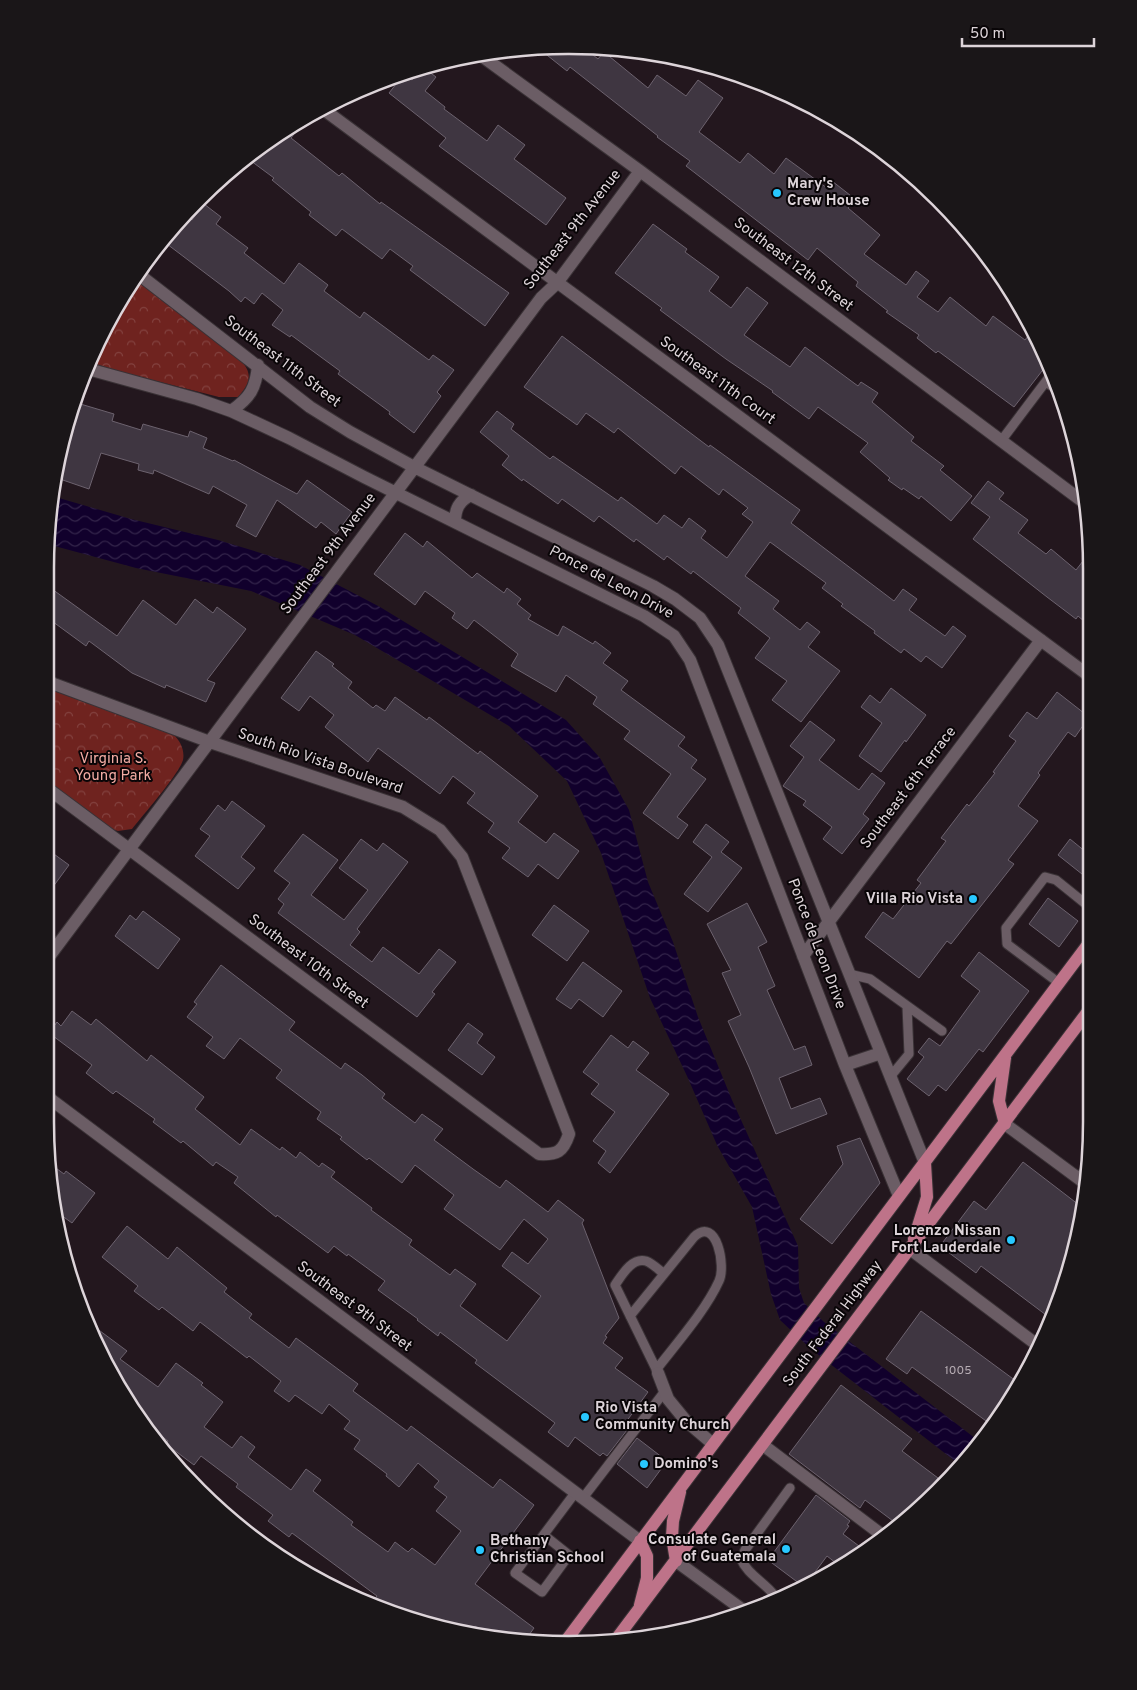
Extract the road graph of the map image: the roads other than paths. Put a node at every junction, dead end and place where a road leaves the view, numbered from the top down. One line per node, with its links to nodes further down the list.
1 (488, 60): 3 (street, Southeast 12th Street)
2 (329, 113): 5 (street, Southeast 11th Court)
3 (640, 171): 5 (street, Southeast 9th Avenue); 11 (street, Southeast 12th Street)
4 (144, 278): 6 (street, Southeast 11th Street)
5 (557, 283): 12 (street, Southeast 9th Avenue); 17 (street, Southeast 11th Court)
6 (258, 365): 10 (street); 12 (street, Southeast 11th Street)
7 (94, 371): 10 (street, Ponce de Leon Drive)
8 (1046, 382): 9 (lane); 11 (lane)
9 (1049, 384)
10 (231, 411): 13 (street, Ponce de Leon Drive)
11 (1001, 441): 15 (street, Southeast 12th Street)
12 (414, 467): 13 (street, Southeast 9th Avenue); 14 (street, Ponce de Leon Drive)
13 (395, 493): 16 (street, Ponce de Leon Drive); 20 (street, Southeast 9th Avenue)
14 (471, 495): 16 (street); 24 (street, Ponce de Leon Drive)
15 (1079, 498)
16 (455, 522): 27 (street, Ponce de Leon Drive)
17 (1041, 640): 18 (street, Southeast 11th Court); 24 (street, Southeast 6th Terrace)
18 (1083, 671)
19 (54, 684): 20 (street, South Rio Vista Boulevard)
20 (210, 742): 22 (street, Southeast 9th Avenue); 39 (street, South Rio Vista Boulevard)
21 (54, 793): 22 (street, Southeast 10th Street)
22 (130, 849): 25 (street, Southeast 9th Avenue); 39 (street, Southeast 10th Street)
23 (1083, 902): 29 (lane)
24 (828, 922): 27 (street, Southeast 6th Terrace); 28 (street, Ponce de Leon Drive)
25 (54, 950)
26 (1083, 951): 29 (main road)
27 (803, 956): 35 (street, Ponce de Leon Drive)
28 (849, 974): 30 (lane); 33 (street, Ponce de Leon Drive)
29 (1059, 984): 34 (main road, South Federal Highway)
30 (907, 1006): 32 (lane); 36 (lane)
31 (1083, 1021): 38 (main road, South Federal Highway)
32 (942, 1032)
33 (880, 1053): 35 (street); 36 (street, Ponce de Leon Drive)
34 (1005, 1056): 38 (main road); 40 (main road, South Federal Highway)
35 (845, 1065): 42 (street, Ponce de Leon Drive)
36 (890, 1077): 40 (street, Ponce de Leon Drive)
37 (54, 1102): 53 (street, Southeast 9th Street)
38 (1005, 1124): 41 (street); 43 (main road, South Federal Highway)
39 (553, 1155)
40 (924, 1163): 42 (main road, South Federal Highway); 43 (main road)
41 (1080, 1180)
42 (900, 1196): 49 (main road, South Federal Highway)
43 (910, 1249): 46 (street); 50 (main road, South Federal Highway)
44 (664, 1273): 45 (lane); 45 (lane); 47 (lane)
45 (630, 1316): 47 (lane)
46 (1033, 1342)
47 (657, 1372): 48 (street)
48 (665, 1391): 49 (street); 53 (lane)
49 (713, 1444): 51 (main road, South Federal Highway)
50 (763, 1445): 54 (street); 57 (main road, South Federal Highway)
51 (682, 1485): 56 (main road); 57 (main road)
52 (790, 1488): 58 (lane)
53 (579, 1496): 55 (lane); 56 (street, Southeast 9th Street)
54 (878, 1532)
55 (544, 1535): 55 (lane)
56 (640, 1542): 60 (main road); 62 (main road)
57 (676, 1561): 59 (street); 60 (main road, South Federal Highway)
58 (773, 1594)
59 (740, 1607)
60 (638, 1610): 61 (main road, South Federal Highway)
61 (621, 1633)
62 (570, 1636)

